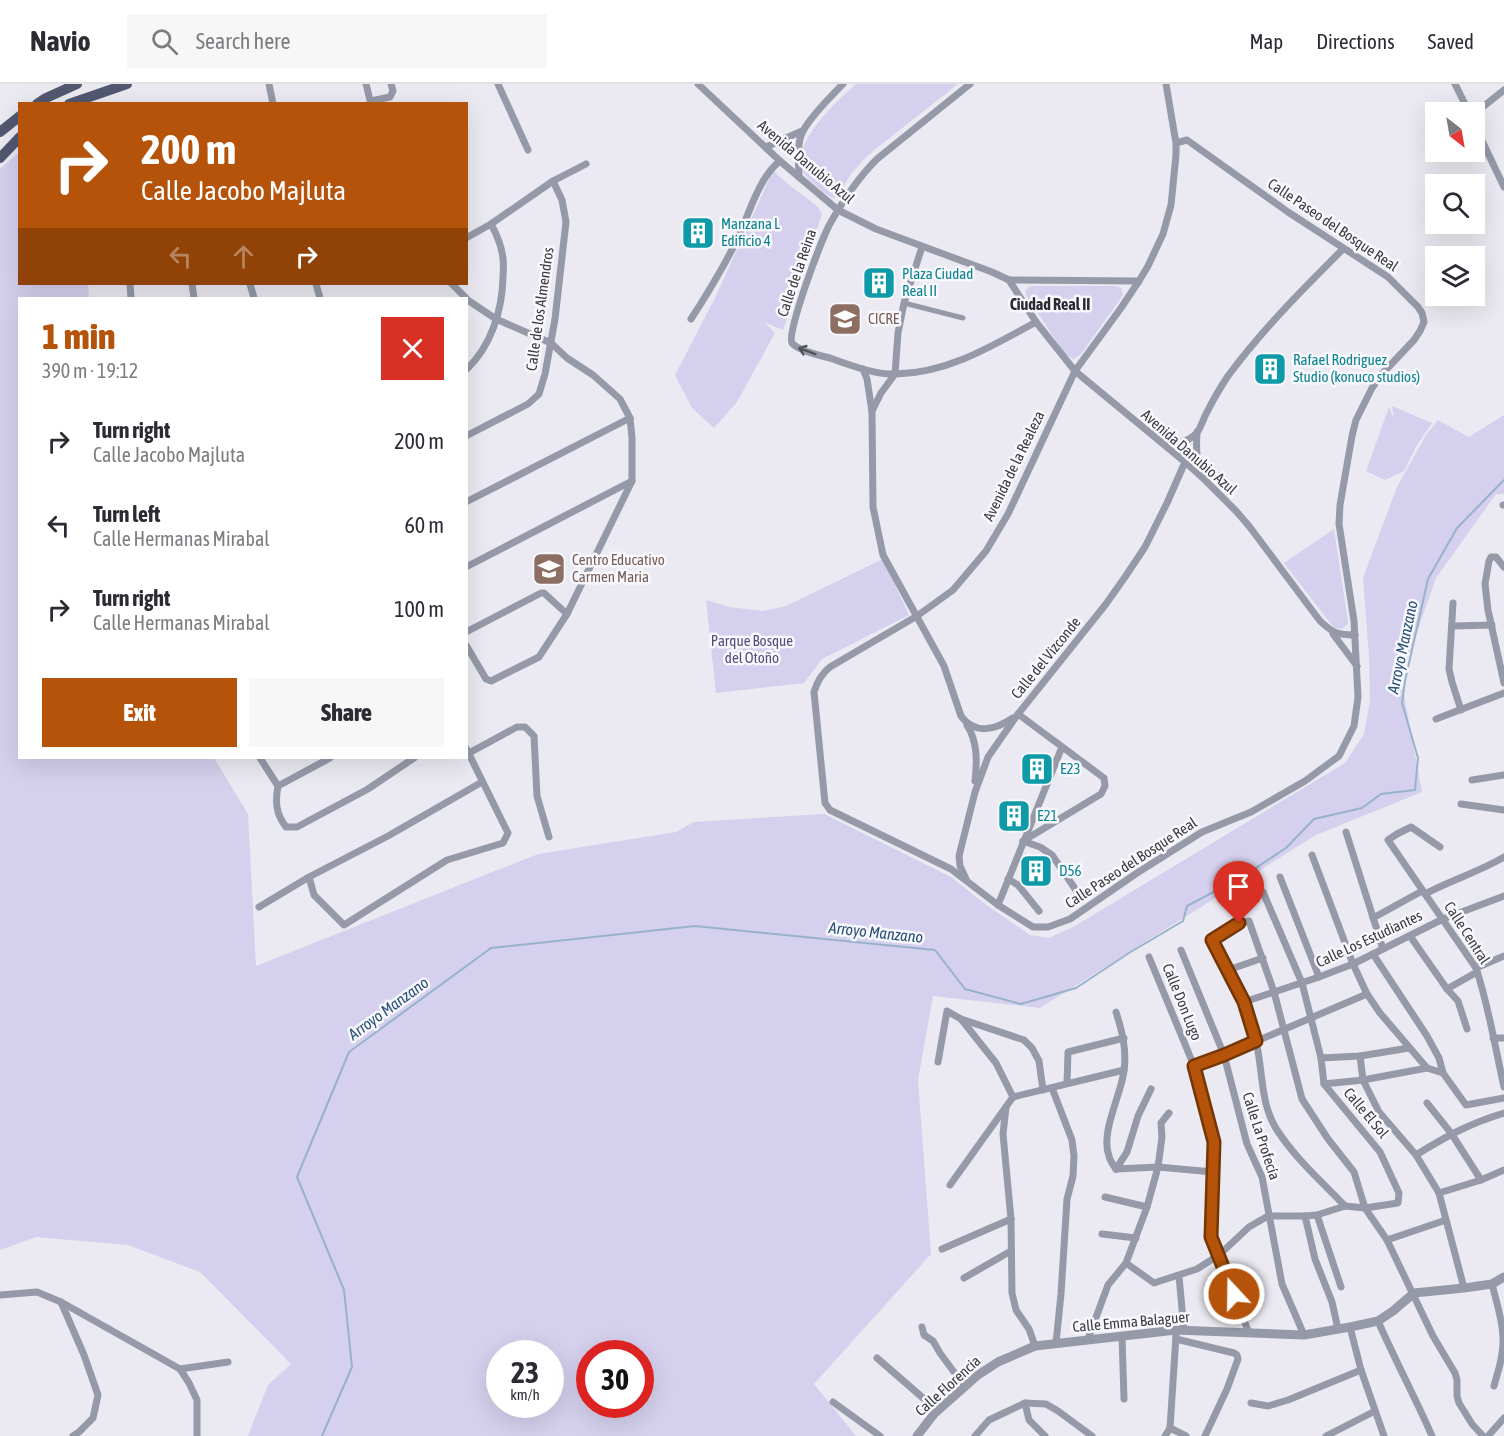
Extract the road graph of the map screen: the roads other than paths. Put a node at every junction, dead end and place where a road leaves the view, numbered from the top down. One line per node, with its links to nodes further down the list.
1 (77, 84): 13 (main road)
2 (127, 84): 14 (main road)
3 (269, 84): 15 (street)
4 (366, 84): 16 (street)
5 (391, 84): 16 (street)
6 (498, 84): 26 (street)
7 (698, 84): 25 (street, Avenida Danubio Azul)
8 (970, 84): 33 (street, Calle de la Reina)
9 (1166, 84): 23 (street, Avenida de la Realeza)
10 (1455, 84): 17 (street)
11 (841, 85): 20 (street)
12 (1504, 90): 18 (street)
13 (40, 102)
14 (75, 102)
15 (273, 102)
16 (371, 102)
17 (1464, 102)
18 (1485, 105)
19 (18, 118): 21 (main road)
20 (802, 131): 25 (street); 30 (street)
21 (0, 132)
22 (18, 139): 27 (main road)
23 (1176, 143): 37 (street, Calle Paseo del Bosque Real); 39 (street, Avenida de la Realeza)
24 (1485, 146): 32 (street)
25 (766, 147): 28 (street, Avenida Danubio Azul)
26 (528, 150)
27 (0, 158)
28 (780, 161): 30 (street, Avenida Danubio Azul); 43 (street)
29 (586, 164): 31 (street)
30 (799, 177): 33 (street, Avenida Danubio Azul)
31 (553, 181): 34 (street); 46 (street, Calle de los Almendros)
32 (1503, 183)
33 (838, 210): 36 (street, Avenida Danubio Azul); 48 (street, Calle de la Reina, one-way to 33)
34 (491, 224): 35 (street); 44 (street)
35 (468, 237)
36 (922, 247): 38 (street, Avenida Danubio Azul); 41 (street)
37 (1343, 249): 53 (street); 69 (street, Calle Paseo del Bosque Real)
38 (1009, 280): 39 (street, Avenida Danubio Azul); 45 (street, Avenida Danubio Azul)
39 (1139, 281): 49 (street, Avenida de la Realeza)
40 (468, 302): 44 (street)
41 (904, 303): 42 (street); 50 (street)
42 (963, 318)
43 (691, 319)
44 (496, 320): 46 (street); 47 (street)
45 (1036, 322): 49 (street, Avenida Danubio Azul); 50 (street, Calle de la Reina)
46 (551, 343): 52 (street); 54 (street, Calle de los Almendros)
47 (468, 368)
48 (863, 369): 50 (street, Calle de la Reina); 51 (street)
49 (1075, 371): 55 (street, Avenida Danubio Azul); 64 (street, Avenida de la Realeza)
50 (895, 374): 51 (street)
51 (872, 412): 64 (street)
52 (630, 418): 58 (street); 59 (street)
53 (1197, 432): 55 (street); 57 (street)
54 (468, 435)
55 (1161, 442): 56 (street, Avenida Danubio Azul)
56 (1185, 462): 57 (street, Avenida Danubio Azul); 75 (street, Calle del Vizconde)
57 (1205, 480): 68 (street, Avenida Danubio Azul)
58 (632, 481): 60 (street); 63 (street)
59 (468, 501)
60 (468, 566)
61 (1504, 567): 65 (street)
62 (1453, 603): 66 (street)
63 (567, 614): 67 (street); 70 (street)
64 (917, 616): 76 (street); 88 (street, Avenida de la Realeza)
65 (1492, 625): 66 (street); 72 (street)
66 (1453, 626): 74 (street)
67 (468, 631)
68 (1331, 632): 69 (street); 71 (street)
69 (1355, 635): 71 (street, Calle Paseo del Bosque Real)
70 (468, 648)
71 (1358, 666): 107 (street, Calle Paseo del Bosque Real)
72 (1504, 683)
73 (1504, 693): 74 (street)
74 (1461, 710): 77 (street)
75 (1018, 714): 76 (street); 78 (street); 87 (street, Calle del Vizconde)
76 (961, 716): 87 (street)
77 (1436, 720)
78 (1062, 747): 93 (street); 93 (street)
79 (468, 751): 85 (street); 92 (street)
80 (261, 759): 86 (street)
81 (328, 759): 86 (street)
82 (413, 759): 86 (street)
83 (1504, 776): 84 (street)
84 (1473, 780)
85 (482, 782): 99 (street); 99 (street)
86 (278, 786)
87 (975, 792): 96 (street, Calle del Vizconde)
88 (825, 803): 98 (street, Calle Paseo del Bosque Real)
89 (1461, 804): 90 (street)
90 (1504, 810)
91 (1346, 832): 110 (street)
92 (549, 837)
93 (1023, 841): 101 (street); 106 (street)
94 (1440, 847): 104 (street, Calle Central)
95 (1312, 855): 119 (street)
96 (959, 856): 98 (street); 102 (street)
97 (1504, 857): 104 (street)
98 (944, 866): 102 (street, Calle Paseo del Bosque Real)
99 (309, 877): 108 (street)
100 (1280, 877): 122 (street)
101 (1008, 879): 107 (street); 109 (street)
102 (966, 880): 107 (street, Calle Paseo del Bosque Real)
103 (1263, 892): 123 (street, Calle El Sol)
104 (1424, 892): 110 (street); 111 (street, Calle Central)
105 (1504, 896): 111 (street, Calle Los Estudiantes)
106 (1082, 899)
107 (998, 905)
108 (259, 907)
109 (1039, 911)
110 (1373, 918): 113 (street)
111 (1443, 919): 112 (street, Calle Los Estudiantes); 121 (street, Calle Central)
112 (1410, 936): 113 (street, Calle Los Estudiantes); 124 (street)
113 (1383, 949): 115 (street, Calle Los Estudiantes)
114 (1181, 950): 138 (street, Calle La Profecía)
115 (1373, 954): 119 (street, Calle Los Estudiantes); 145 (street)
116 (1504, 956): 121 (street)
117 (1149, 957): 142 (street, Calle Don Lugo)
118 (1263, 958): 120 (street); 120 (street); 125 (street)
119 (1353, 964): 122 (street, Calle Los Estudiantes); 126 (street)
120 (1228, 970): 127 (street)
121 (1476, 970): 124 (street); 134 (street, Calle Central)
122 (1319, 977): 123 (street, Calle Los Estudiantes)
123 (1302, 983): 125 (street, Calle Los Estudiantes); 130 (street, Calle El Sol)
124 (1447, 989): 132 (street)
125 (1275, 992): 127 (street, Calle Los Estudiantes); 131 (street)
126 (1367, 994): 130 (street); 137 (street)
127 (1244, 1002): 136 (street)
128 (1116, 1012): 133 (street)
129 (961, 1018): 141 (street); 152 (street); 153 (street)
130 (1312, 1019): 131 (street); 140 (street, Calle El Sol)
131 (1284, 1029): 136 (street); 171 (street)
132 (1467, 1029)
133 (1124, 1038): 144 (street); 147 (street)
134 (1493, 1038): 135 (street); 149 (street, Calle Central)
135 (1504, 1038)
136 (1256, 1041): 138 (street); 169 (street)
137 (1409, 1048): 139 (street); 143 (street)
138 (1224, 1055): 142 (street); 173 (street, Calle La Profecía)
139 (1360, 1056): 140 (street); 146 (street)
140 (1321, 1058): 148 (street, Calle El Sol)
141 (938, 1062)
142 (1194, 1066): 164 (street, Calle Don Lugo)
143 (1427, 1068): 145 (street); 146 (street)
144 (1124, 1070): 147 (street); 162 (street)
145 (1443, 1073): 154 (street)
146 (1363, 1080): 148 (street); 160 (street)
147 (1067, 1083): 150 (street)
148 (1324, 1084): 171 (street, Calle El Sol)
149 (1504, 1087)
150 (1052, 1088): 152 (street); 202 (street)
151 (1152, 1089): 162 (street)
152 (1043, 1090): 153 (street)
153 (1013, 1097): 156 (street)
154 (1504, 1098)
155 (1427, 1103): 159 (street)
156 (1006, 1107): 166 (street); 175 (street)
157 (1169, 1113): 161 (street)
158 (1504, 1113): 159 (street)
159 (1451, 1133): 160 (street); 165 (street)
160 (1416, 1155): 167 (street)
161 (1158, 1167): 162 (street); 164 (street); 170 (street)
162 (1116, 1168)
163 (1504, 1170): 165 (street)
164 (1213, 1172): 182 (street, Calle Don Lugo)
165 (1481, 1180): 167 (street)
166 (950, 1185)
167 (1439, 1193): 176 (street)
168 (1106, 1197): 170 (street)
169 (1344, 1206): 171 (street, Calle El Sol); 172 (street, Calle El Sol)
170 (1147, 1207): 178 (street)
171 (1365, 1208): 179 (street)
172 (1317, 1215): 174 (street, Calle El Sol); 188 (street)
173 (1268, 1216): 174 (street, Calle El Sol); 182 (street); 199 (street, Calle La Profecía)
174 (1305, 1216): 196 (street)
175 (1011, 1219): 180 (street); 181 (street)
176 (1446, 1220): 179 (street); 189 (street)
177 (1102, 1234): 178 (street)
178 (1136, 1238): 183 (street)
179 (1387, 1240): 190 (street)
180 (942, 1249)
181 (1011, 1251): 186 (street); 203 (street)
182 (1219, 1255): 184 (street); 197 (street, Calle Don Lugo)
183 (1126, 1263): 184 (street); 201 (street)
184 (1179, 1276): 198 (street)
185 (1504, 1277): 187 (street)
186 (964, 1278)
187 (1491, 1284): 189 (street); 208 (street)
188 (1341, 1287)
189 (1464, 1288): 190 (street)
190 (1414, 1293): 193 (street, Calle Emma Balaguer); 231 (street)
191 (0, 1295): 192 (street)
192 (61, 1302): 206 (street); 218 (street)
193 (1378, 1321): 195 (street, Calle Emma Balaguer); 230 (street)
194 (922, 1327): 209 (street)
195 (1350, 1327): 196 (street, Calle Emma Balaguer); 207 (street)
196 (1338, 1329): 199 (street, Calle Emma Balaguer)
197 (1249, 1333): 198 (street, Calle Emma Balaguer); 199 (street, Calle Emma Balaguer)
198 (1179, 1334): 200 (street, Calle Emma Balaguer); 217 (street); 227 (street)
199 (1304, 1335)
200 (1122, 1336): 201 (street, Calle Emma Balaguer); 210 (street)
201 (1088, 1339): 202 (street, Calle Emma Balaguer)
202 (1056, 1343): 203 (street, Calle Emma Balaguer)
203 (1035, 1346): 209 (street, Calle Florencia)
204 (877, 1358): 214 (street)
205 (228, 1362): 206 (street)
206 (180, 1369): 219 (street)
207 (1361, 1370): 213 (street); 215 (street)
208 (1494, 1386)
209 (965, 1387): 214 (street, Calle Florencia)
210 (1124, 1400)
211 (833, 1402): 220 (street)
212 (1025, 1403): 222 (street); 223 (street); 224 (street)
213 (1251, 1403)
214 (938, 1411): 221 (street, Calle Florencia)
215 (1375, 1411): 228 (street); 229 (street)
216 (1504, 1418): 232 (street)
217 (1170, 1428): 225 (street); 226 (street)
218 (73, 1436)
219 (197, 1436)
220 (880, 1436)
221 (917, 1436)
222 (975, 1436)
223 (1045, 1436)
224 (1092, 1436)
225 (1165, 1436)
226 (1186, 1436)
227 (1205, 1436)
228 (1326, 1436)
229 (1384, 1436)
230 (1432, 1436)
231 (1483, 1436)
232 (1488, 1436)

